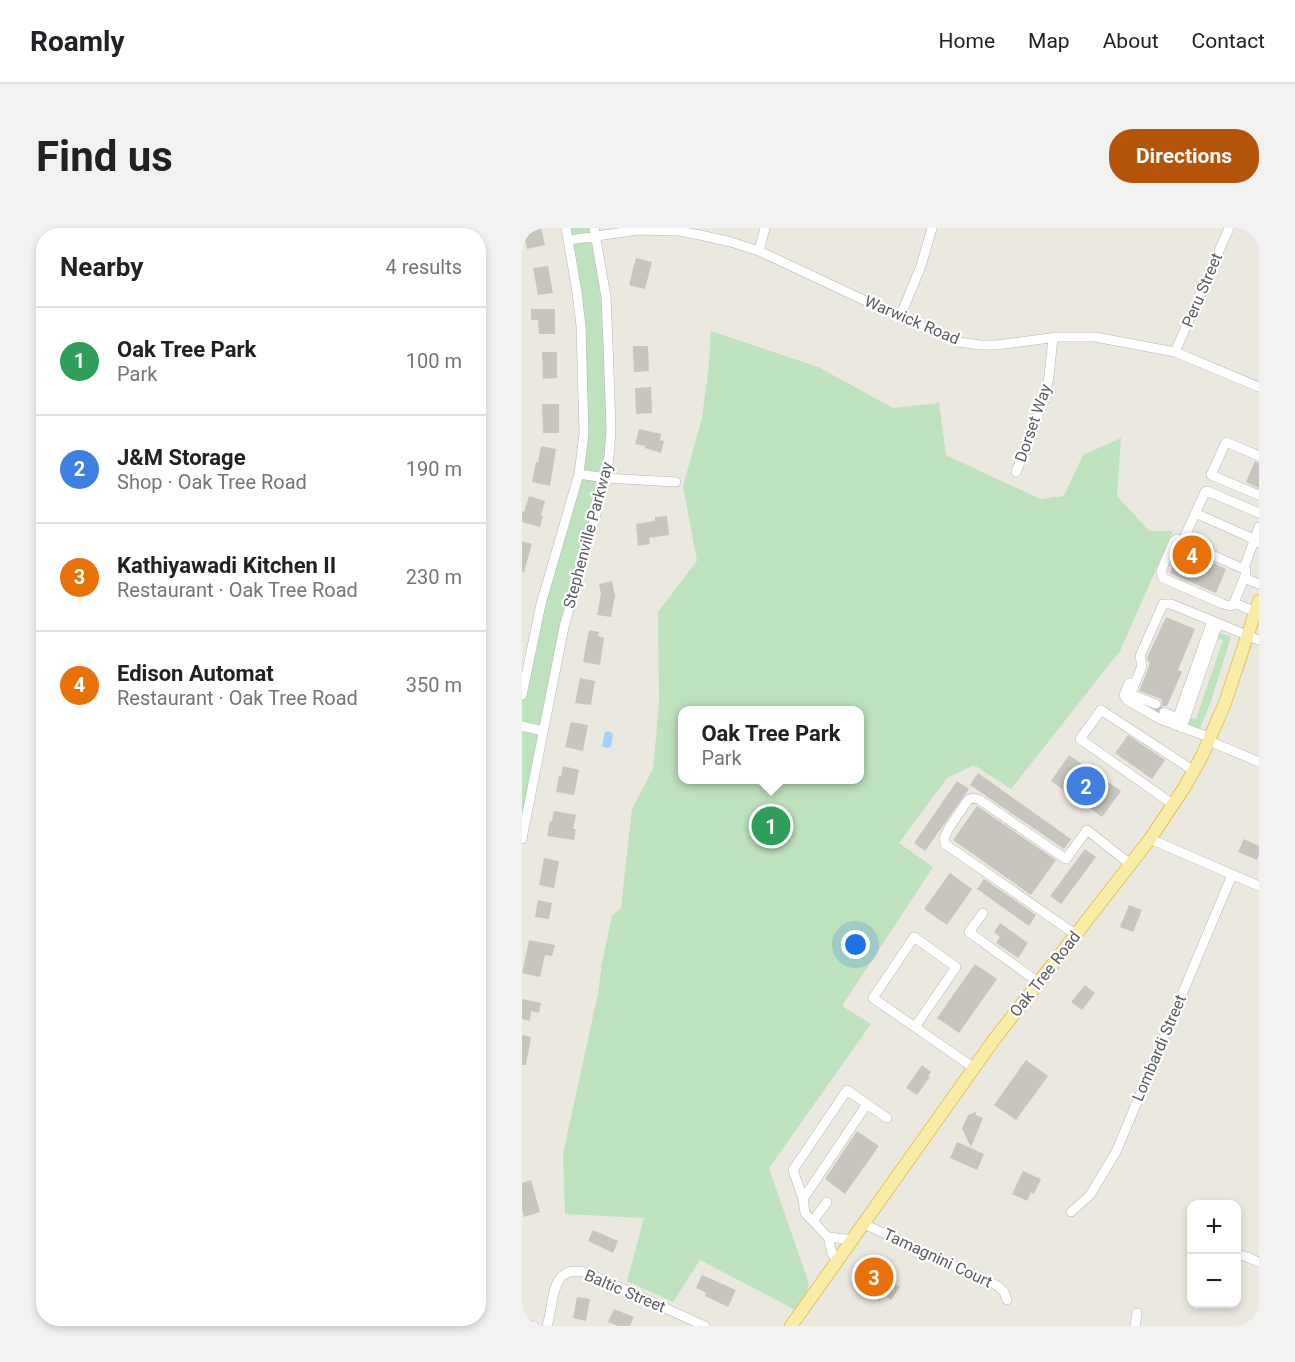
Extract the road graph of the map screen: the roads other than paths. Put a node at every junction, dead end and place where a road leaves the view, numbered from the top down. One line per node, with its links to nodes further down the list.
1 (566, 228): 6 (street, Stephenville Parkway)
2 (765, 228): 7 (street)
3 (932, 228): 8 (street)
4 (1229, 228): 10 (street, Peru Street)
5 (595, 232): 6 (street, Warwick Road); 7 (street, Warwick Road); 15 (street, Stephenville Parkway)
6 (569, 240): 14 (street, Stephenville Parkway)
7 (759, 251): 8 (street, Warwick Road)
8 (900, 317): 9 (street, Warwick Road)
9 (1053, 337): 10 (street, Warwick Road); 13 (street, Dorset Way)
10 (1175, 352): 11 (street, Warwick Road)
11 (1259, 387)
12 (1259, 456): 17 (street)
13 (1016, 472)
14 (579, 474): 15 (street); 31 (street, Stephenville Parkway)
15 (606, 478): 16 (street); 36 (street, Stephenville Parkway)
16 (676, 482)
17 (1259, 495)
18 (1195, 513): 19 (street); 21 (street); 22 (street)
19 (1259, 513)
20 (1259, 527): 21 (street)
21 (1257, 541): 23 (street)
22 (1186, 542): 23 (street); 26 (street)
23 (1244, 568): 24 (street)
24 (1244, 578): 25 (street); 26 (street)
25 (1259, 584)
26 (1234, 603): 27 (street)
27 (1257, 606): 29 (main road, Oak Tree Road)
28 (1215, 622): 29 (street); 30 (street); 34 (street); 34 (street)
29 (1254, 637): 37 (main road, Oak Tree Road)
30 (1140, 656): 32 (street); 34 (street)
31 (522, 695)
32 (1155, 706)
33 (1165, 710): 34 (street)
34 (1178, 721): 37 (street)
35 (522, 726): 36 (street)
36 (543, 731): 41 (street, Stephenville Parkway)
37 (1210, 739): 38 (street); 39 (main road, Oak Tree Road)
38 (1259, 762)
39 (1194, 771): 40 (main road, Oak Tree Road); 40 (street)
40 (1174, 805): 42 (main road, Oak Tree Road)
41 (522, 839)
42 (1150, 839): 43 (main road, Oak Tree Road); 44 (street)
43 (1130, 864): 47 (main road, Oak Tree Road); 47 (street)
44 (1232, 875): 45 (street); 55 (street, Lombardi Street)
45 (1259, 886)
46 (983, 913): 48 (street)
47 (1075, 934): 48 (main road, Oak Tree Road)
48 (1038, 982): 50 (main road, Oak Tree Road)
49 (915, 1027): 49 (street); 50 (street)
50 (974, 1068): 57 (main road, Oak Tree Road)
51 (867, 1104): 52 (street); 53 (street); 53 (street)
52 (886, 1118)
53 (803, 1199): 56 (street)
54 (827, 1202): 56 (street)
55 (1071, 1212)
56 (813, 1221): 58 (street)
57 (864, 1224): 59 (main road, Oak Tree Road); 63 (street, Tamagnini Court)
58 (828, 1237): 59 (street); 61 (street)
59 (852, 1240): 61 (main road, Oak Tree Road)
60 (1241, 1255): 62 (street)
61 (838, 1261): 69 (main road, Oak Tree Road)
62 (1259, 1262)
63 (1006, 1300)
64 (1137, 1313): 70 (street)
65 (522, 1324): 66 (street)
66 (534, 1326)
67 (547, 1326): 68 (street, Baltic Street)
68 (705, 1326)
69 (791, 1326)
70 (1136, 1326)

